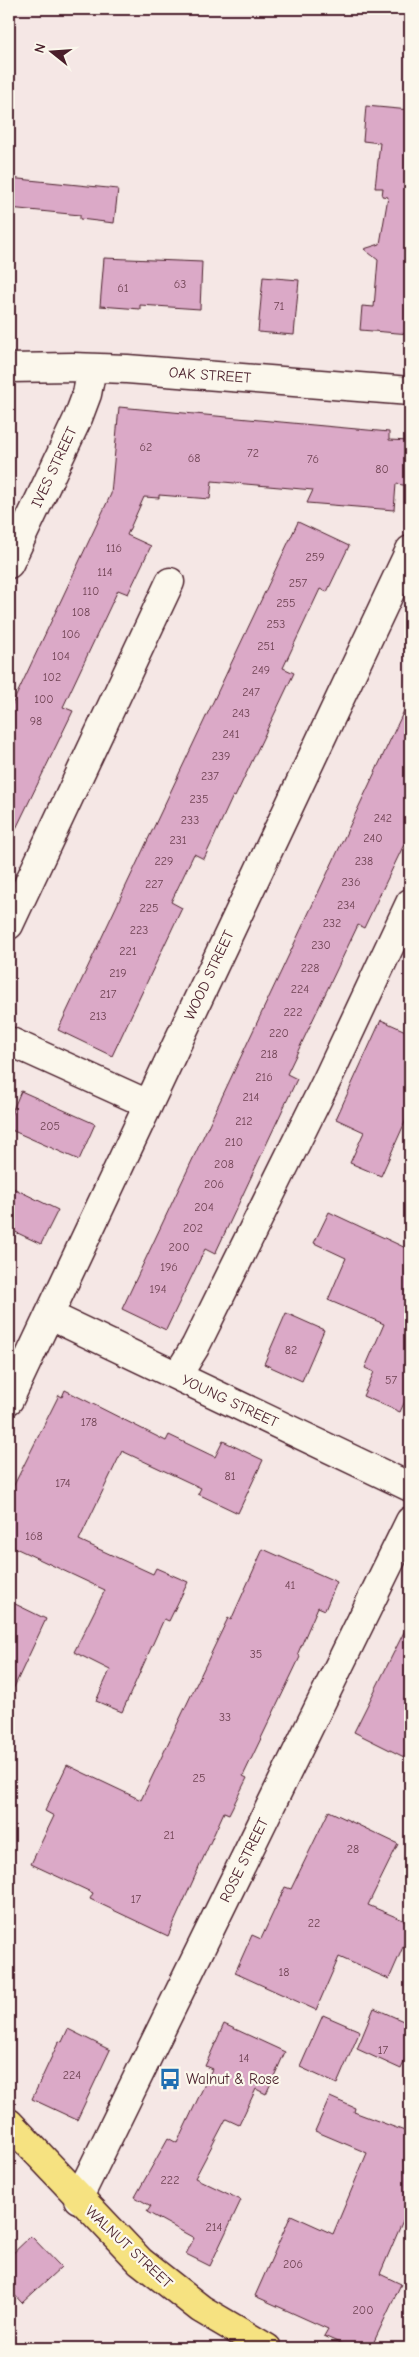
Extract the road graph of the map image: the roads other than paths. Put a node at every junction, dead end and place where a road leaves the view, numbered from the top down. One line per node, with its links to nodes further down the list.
1 (9, 368): 2 (street, OAK STREET)
2 (92, 368): 3 (street, OAK STREET); 5 (street, IVES STREET)
3 (410, 390)
4 (410, 550): 10 (street, WOOD STREET)
5 (9, 564)
6 (170, 582): 8 (street)
7 (410, 903): 12 (street)
8 (9, 925)
9 (9, 1041): 10 (street)
10 (148, 1104): 11 (street, WOOD STREET)
11 (49, 1315): 12 (street, YOUNG STREET); 13 (street, WOOD STREET)
12 (178, 1376): 14 (street, YOUNG STREET)
13 (9, 1400)
14 (410, 1487)
15 (410, 1521): 17 (street, ROSE STREET)
16 (9, 2123): 17 (main road, WALNUT STREET)
17 (78, 2199): 18 (main road, WALNUT STREET)
18 (267, 2348)

